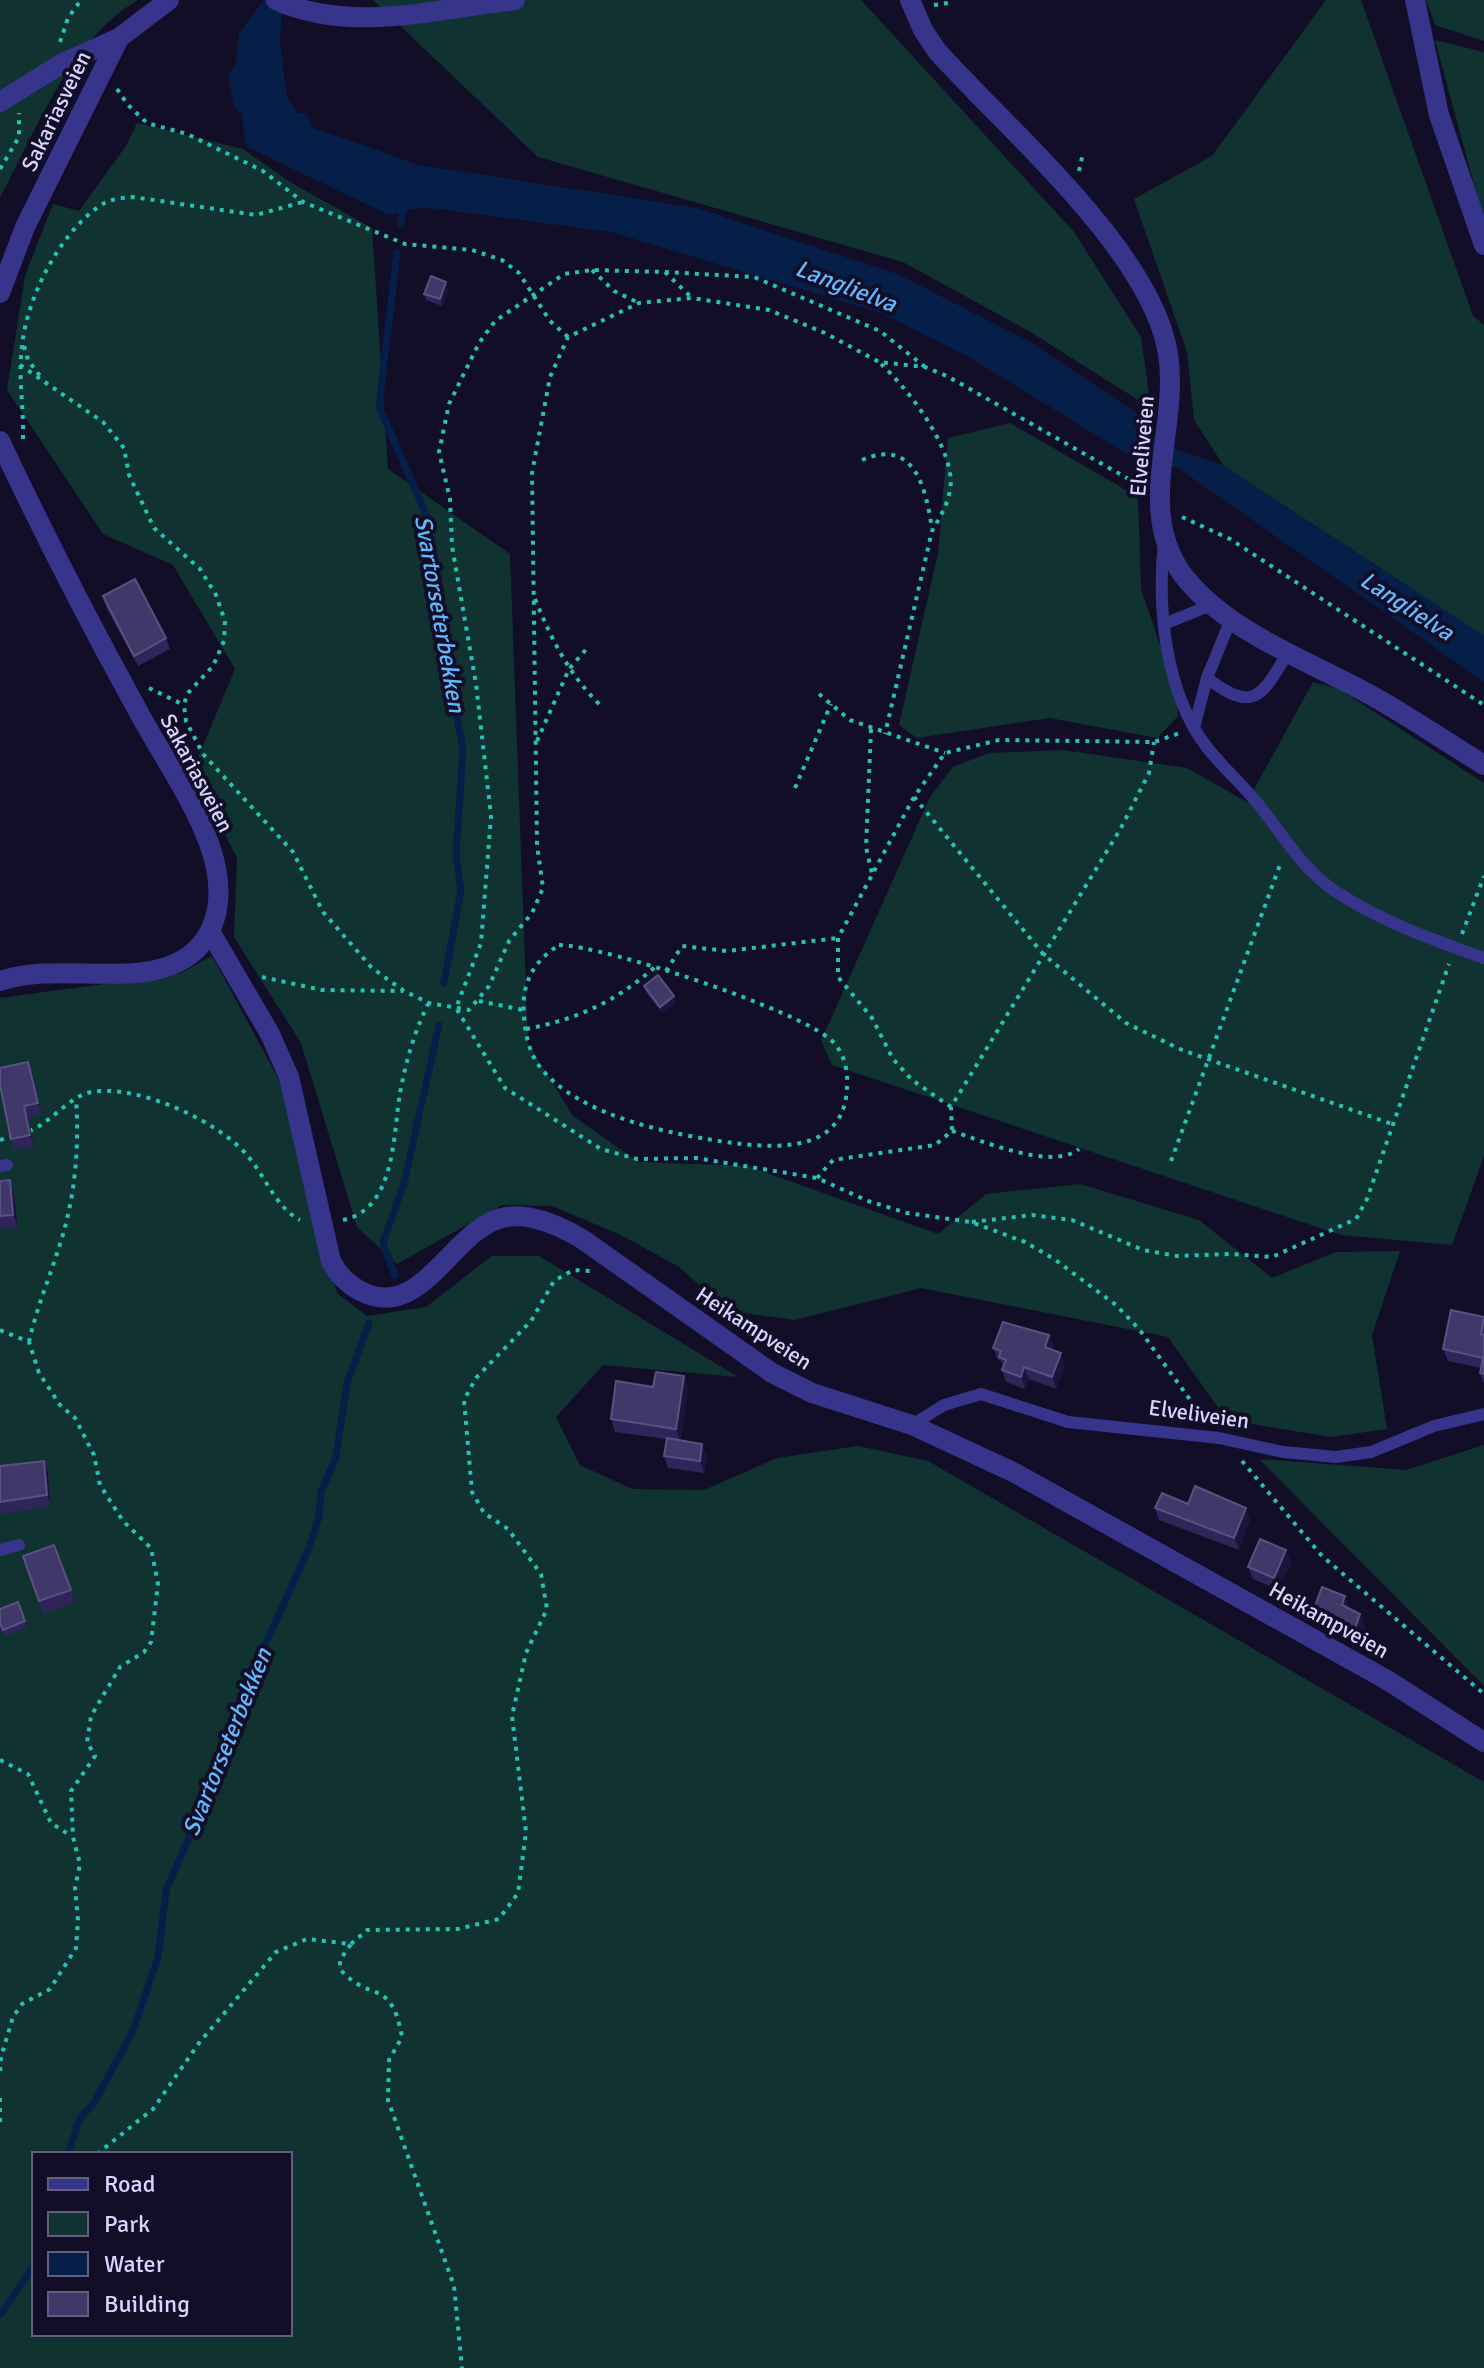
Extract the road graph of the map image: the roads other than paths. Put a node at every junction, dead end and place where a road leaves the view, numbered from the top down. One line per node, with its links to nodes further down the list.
1 (169, 0): 6 (street)
2 (515, 0): 5 (street)
3 (910, 0): 11 (street, Elveliveien)
4 (1415, 0): 8 (street)
5 (282, 3)
6 (119, 38): 7 (street); 9 (street, Sakariasveien)
7 (0, 102)
8 (1484, 245)
9 (0, 293)
10 (0, 441): 19 (street, Sakariasveien)
11 (1165, 535): 12 (street, Elveliveien); 14 (lane)
12 (1214, 604): 13 (street, Elveliveien); 14 (lane)
13 (1231, 619): 15 (street, Elveliveien); 16 (lane)
14 (1164, 624): 17 (lane)
15 (1289, 651): 16 (lane); 18 (street, Elveliveien)
16 (1207, 678): 17 (lane)
17 (1194, 728): 20 (lane)
18 (1484, 765)
19 (211, 933): 21 (street); 23 (street, Heikampveien)
20 (1484, 958)
21 (0, 981)
22 (1484, 1414): 23 (lane, Elveliveien)
23 (912, 1425): 26 (street, Heikampveien)
24 (19, 1545): 25 (lane)
25 (0, 1550)
26 (1484, 1742)

